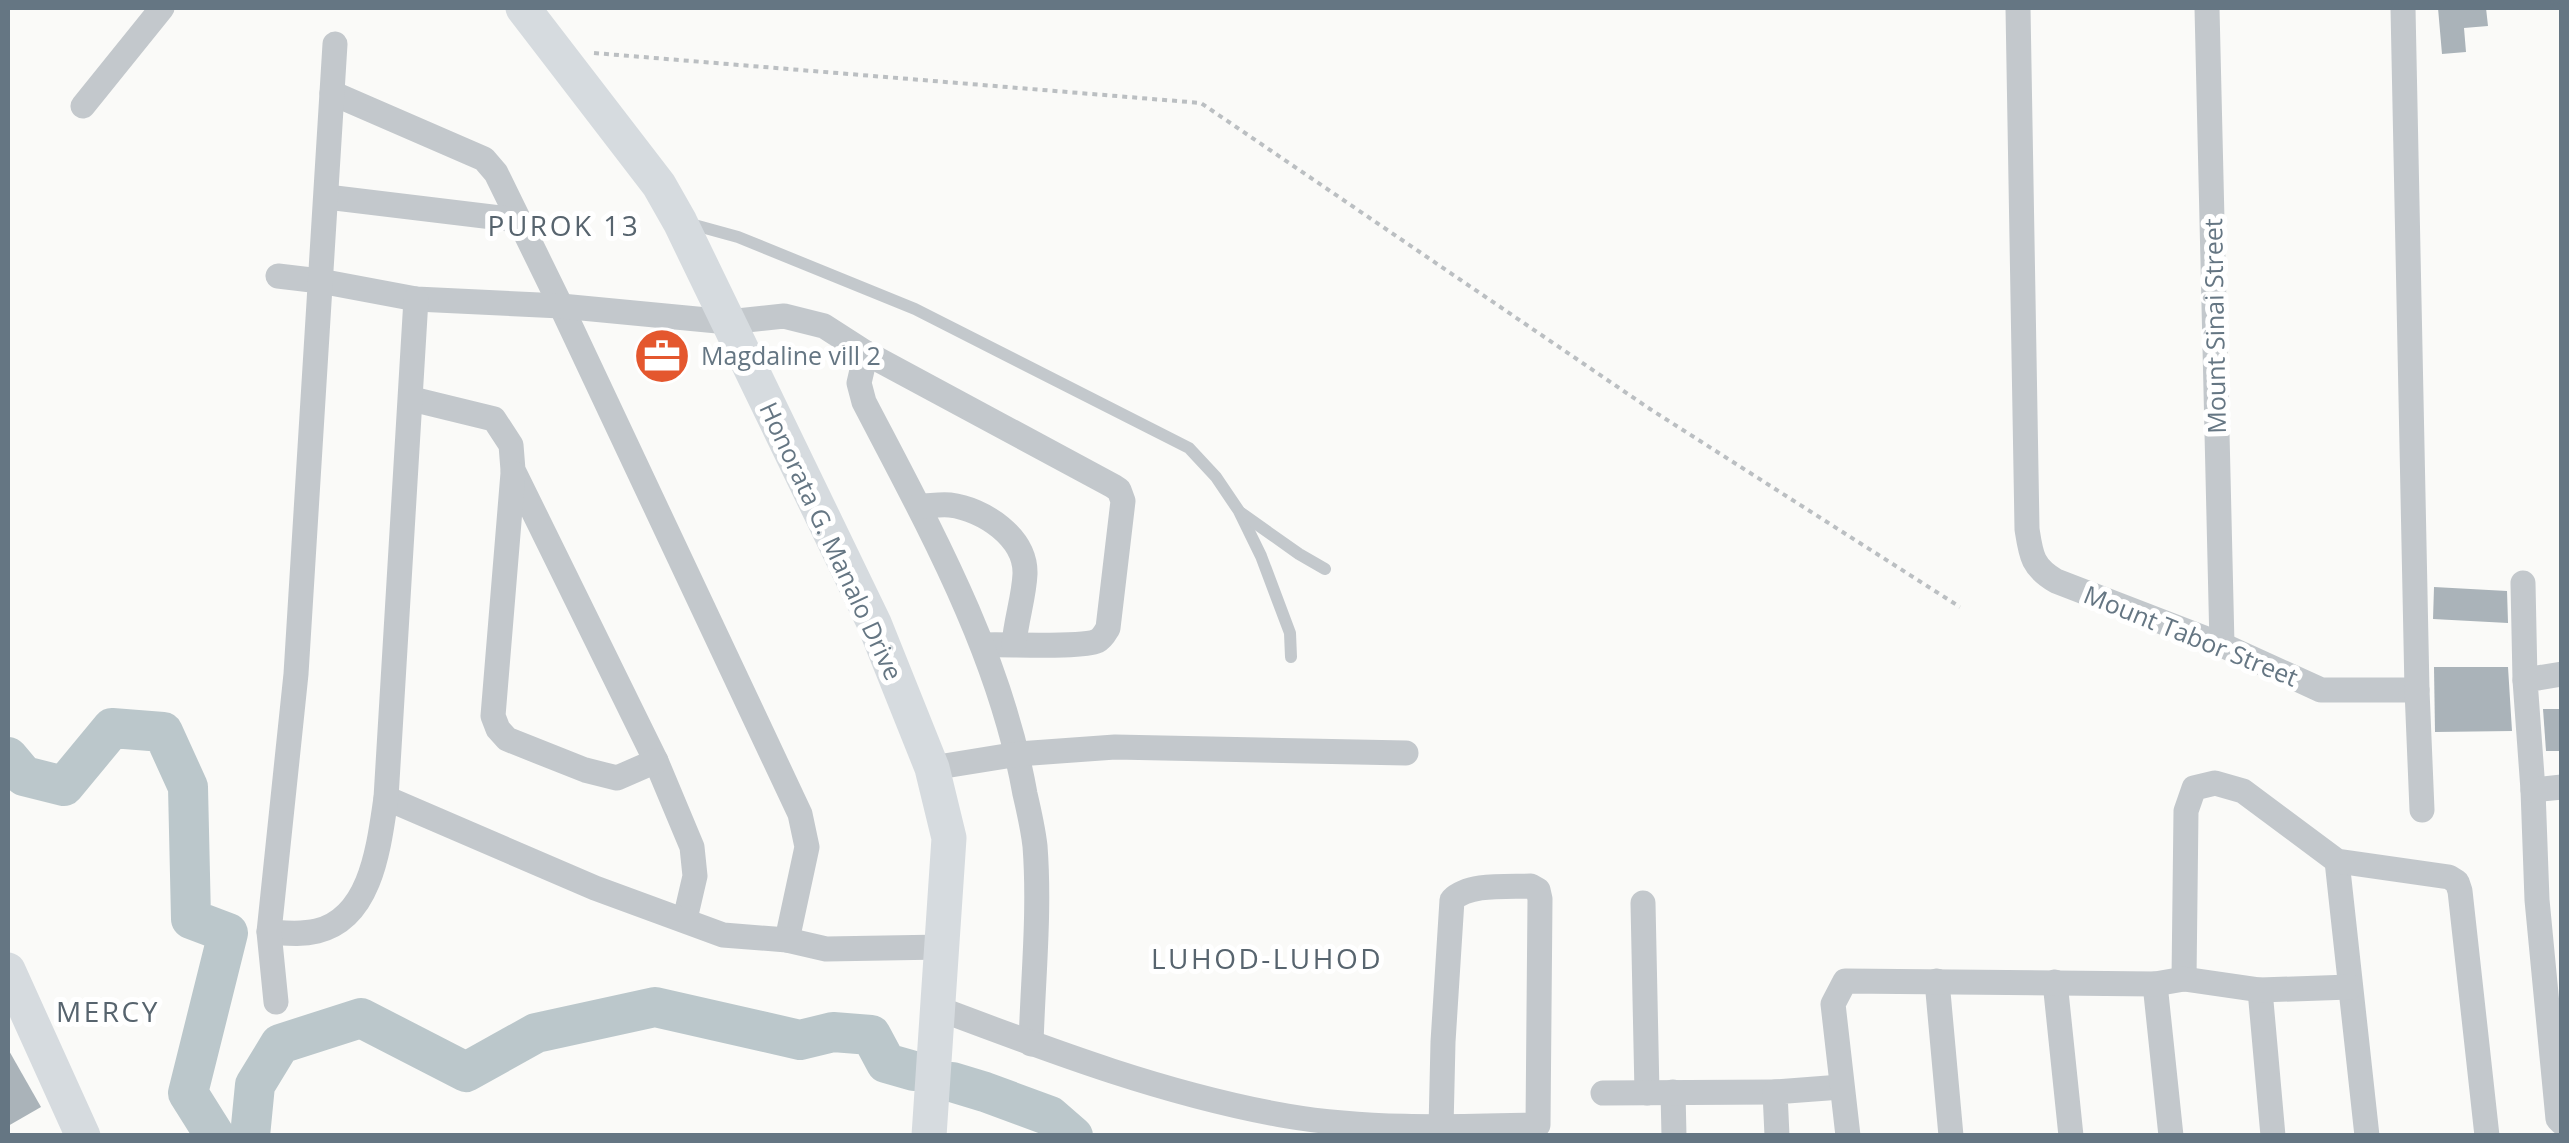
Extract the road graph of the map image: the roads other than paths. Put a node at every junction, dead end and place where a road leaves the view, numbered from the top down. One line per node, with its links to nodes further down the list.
1 (162, 8): 8 (street)
2 (522, 8): 11 (street, Honorata G. Manalo Drive)
3 (2018, 8): 26 (street, Mount Tabor Street)
4 (2207, 8): 26 (street, Mount Sinai Street)
5 (2403, 8): 30 (street)
6 (335, 44): 7 (street)
7 (332, 93): 9 (street); 10 (street)
8 (83, 106)
9 (326, 197): 10 (street); 13 (street)
10 (517, 220): 15 (street)
11 (680, 222): 16 (street, Honorata G. Manalo Drive); 21 (lane)
12 (278, 276): 13 (street)
13 (320, 281): 14 (street); 43 (street)
14 (416, 300): 15 (street); 18 (street)
15 (561, 306): 16 (street); 44 (street)
16 (728, 322): 17 (street); 34 (street, Honorata G. Manalo Drive)
17 (866, 352): 20 (street); 24 (street)
18 (412, 399): 19 (street); 37 (street)
19 (513, 470): 33 (street); 33 (street)
20 (918, 506): 24 (street); 25 (street)
21 (1239, 512): 22 (lane); 27 (lane)
22 (1326, 570)
23 (2523, 582): 29 (street)
24 (1014, 644): 25 (street)
25 (984, 645): 32 (street)
26 (2222, 645): 30 (street, Mount Tabor Street)
27 (1291, 657)
28 (2562, 674): 29 (street)
29 (2525, 680): 36 (street)
30 (2416, 690): 38 (street)
31 (1406, 753): 32 (street)
32 (1018, 754): 34 (street); 56 (street)
33 (656, 761): 42 (street)
34 (932, 768): 45 (street, Honorata G. Manalo Drive)
35 (2562, 787): 36 (street)
36 (2532, 790): 40 (street)
37 (386, 798): 42 (street); 43 (street)
38 (2422, 810)
39 (2337, 862): 47 (street); 51 (street); 74 (street)
40 (2549, 899): 55 (street)
41 (1643, 902): 58 (street)
42 (685, 919): 44 (street)
43 (270, 932): 53 (street)
44 (788, 940): 45 (street)
45 (943, 947): 54 (street, Honorata G. Manalo Drive)
46 (8, 970): 64 (street)
47 (2184, 980): 50 (street); 52 (street)
48 (1937, 981): 49 (street); 57 (street); 69 (street)
49 (2055, 982): 50 (street); 70 (street)
50 (2154, 984): 71 (street)
51 (2350, 987): 52 (street); 73 (street)
52 (2260, 990): 72 (street)
53 (276, 1002)
54 (938, 1008): 56 (street); 65 (street, Honorata G. Manalo Drive)
55 (2555, 1019): 62 (street)
56 (1031, 1044): 63 (street)
57 (1841, 1087): 60 (street); 68 (street)
58 (1646, 1092): 59 (street); 61 (street)
59 (1673, 1092): 60 (street); 66 (street)
60 (1775, 1092): 67 (street)
61 (1602, 1093)
62 (2562, 1124)
63 (1442, 1128): 63 (street)
64 (83, 1136)
65 (929, 1136)
66 (1674, 1136)
67 (1777, 1136)
68 (1848, 1136)
69 (1952, 1136)
70 (2071, 1136)
71 (2172, 1136)
72 (2273, 1136)
73 (2367, 1136)
74 (2487, 1136)

